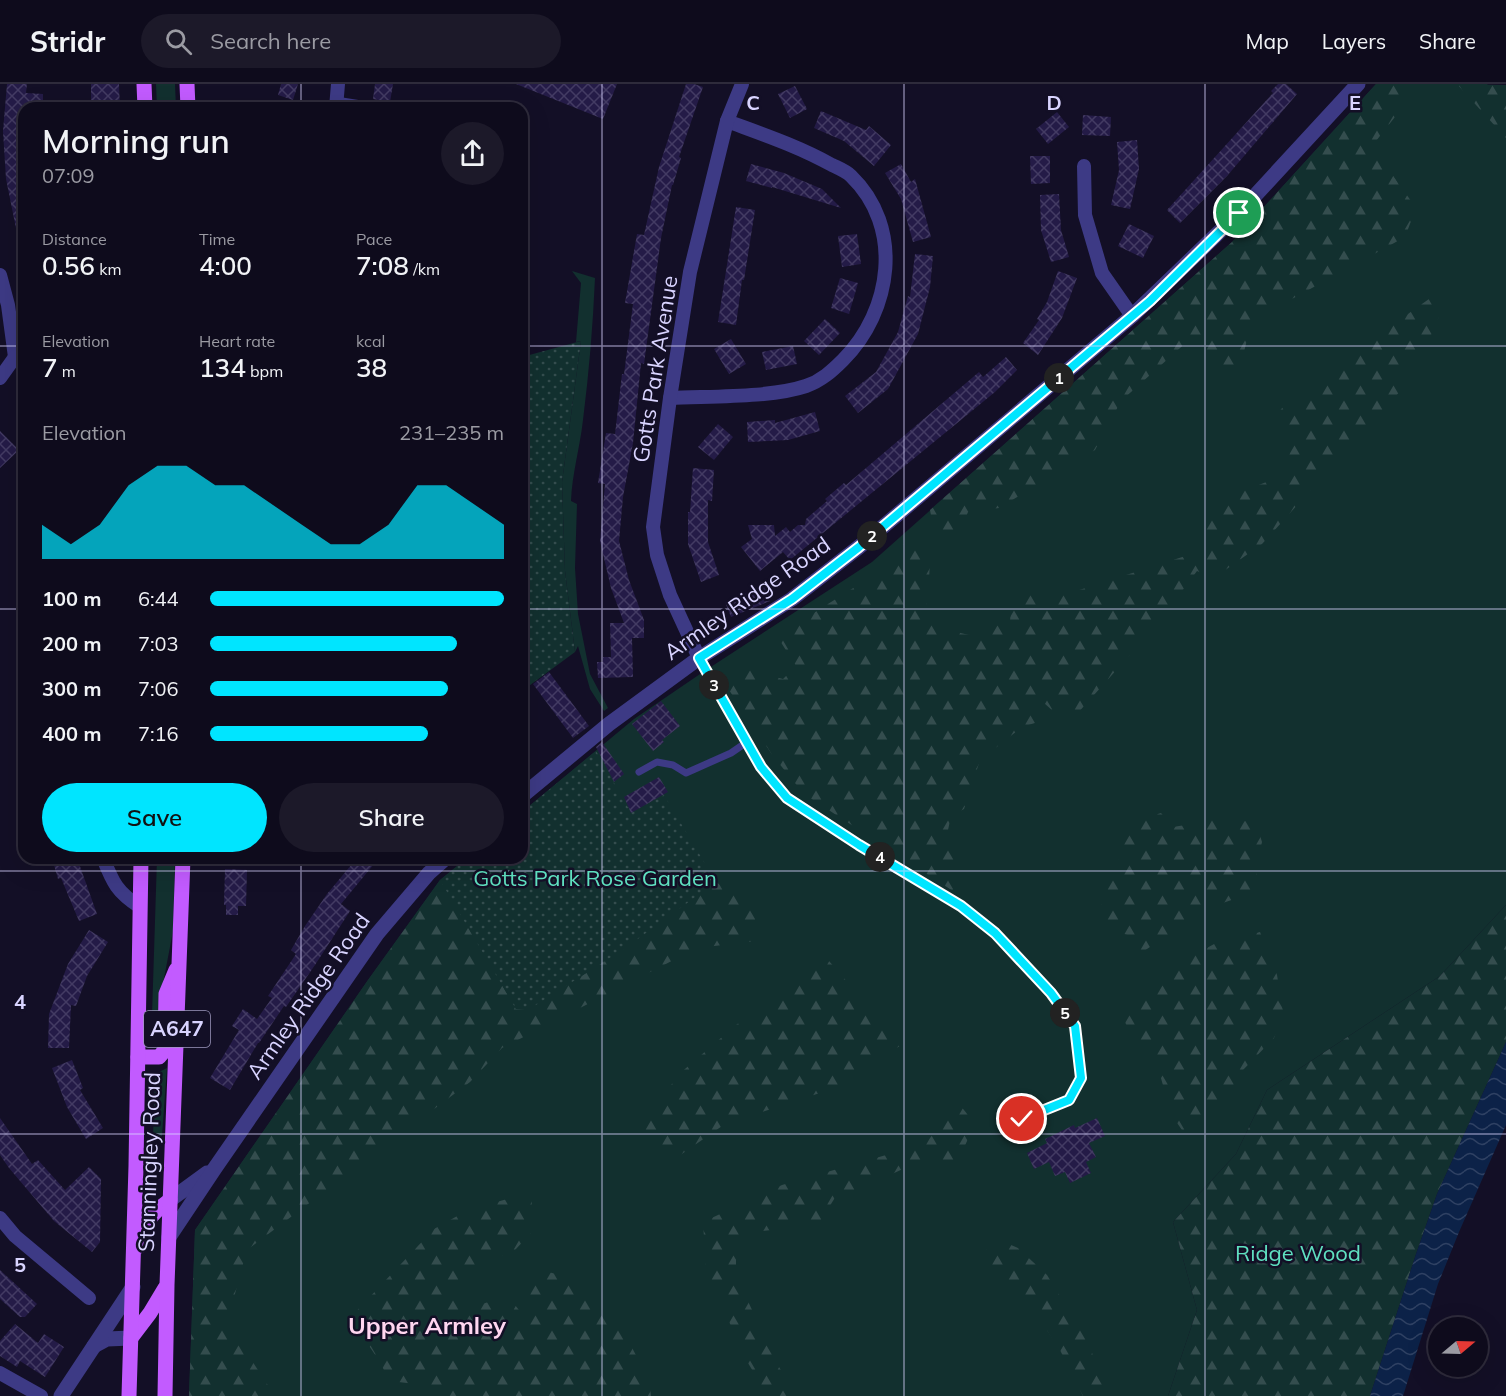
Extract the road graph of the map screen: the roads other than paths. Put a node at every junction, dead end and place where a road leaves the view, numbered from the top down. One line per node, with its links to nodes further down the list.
1 (144, 84): 6 (main road)
2 (187, 84): 7 (main road)
3 (338, 84): 8 (street)
4 (742, 84): 9 (street, Gotts Park Avenue)
5 (1358, 84): 12 (street, Armley Ridge Road)
6 (145, 102)
7 (188, 102)
8 (336, 102)
9 (727, 121): 14 (street, Gotts Park Avenue); 14 (street)
10 (1084, 166): 12 (street)
11 (0, 275): 13 (street)
12 (1132, 316): 15 (street, Armley Ridge Road)
13 (9, 366)
14 (670, 398): 15 (street, Gotts Park Avenue)
15 (699, 658): 16 (lane); 18 (street, Armley Ridge Road)
16 (747, 742): 17 (lane); 26 (lane)
17 (639, 772)
18 (528, 791)
19 (105, 864): 23 (street)
20 (141, 864): 23 (main road, Stanningley Road / A647)
21 (183, 864): 24 (main road, Stanningley Road / A647)
22 (439, 864): 27 (street, Armley Ridge Road)
23 (140, 907): 25 (main road, Stanningley Road / A647)
24 (180, 962): 25 (main road); 28 (main road, Stanningley Road / A647)
25 (138, 1057): 32 (main road, Stanningley Road / A647)
26 (1022, 1119)
27 (215, 1168): 28 (street, Armley Ridge Road); 30 (street, Armley Ridge Road)
28 (170, 1200): 30 (main road, Stanningley Road / A647); 32 (main road)
29 (0, 1218): 33 (street)
30 (169, 1238): 31 (main road, Stanningley Road / A647)
31 (167, 1285): 34 (main road); 40 (main road, Stanningley Road / A647)
32 (133, 1287): 34 (main road, Stanningley Road / A647); 35 (street)
33 (89, 1298)
34 (131, 1338): 35 (street); 39 (main road, Stanningley Road / A647)
35 (94, 1346): 38 (street)
36 (0, 1373): 37 (street)
37 (41, 1396)
38 (62, 1396)
39 (129, 1396)
40 (165, 1396)

